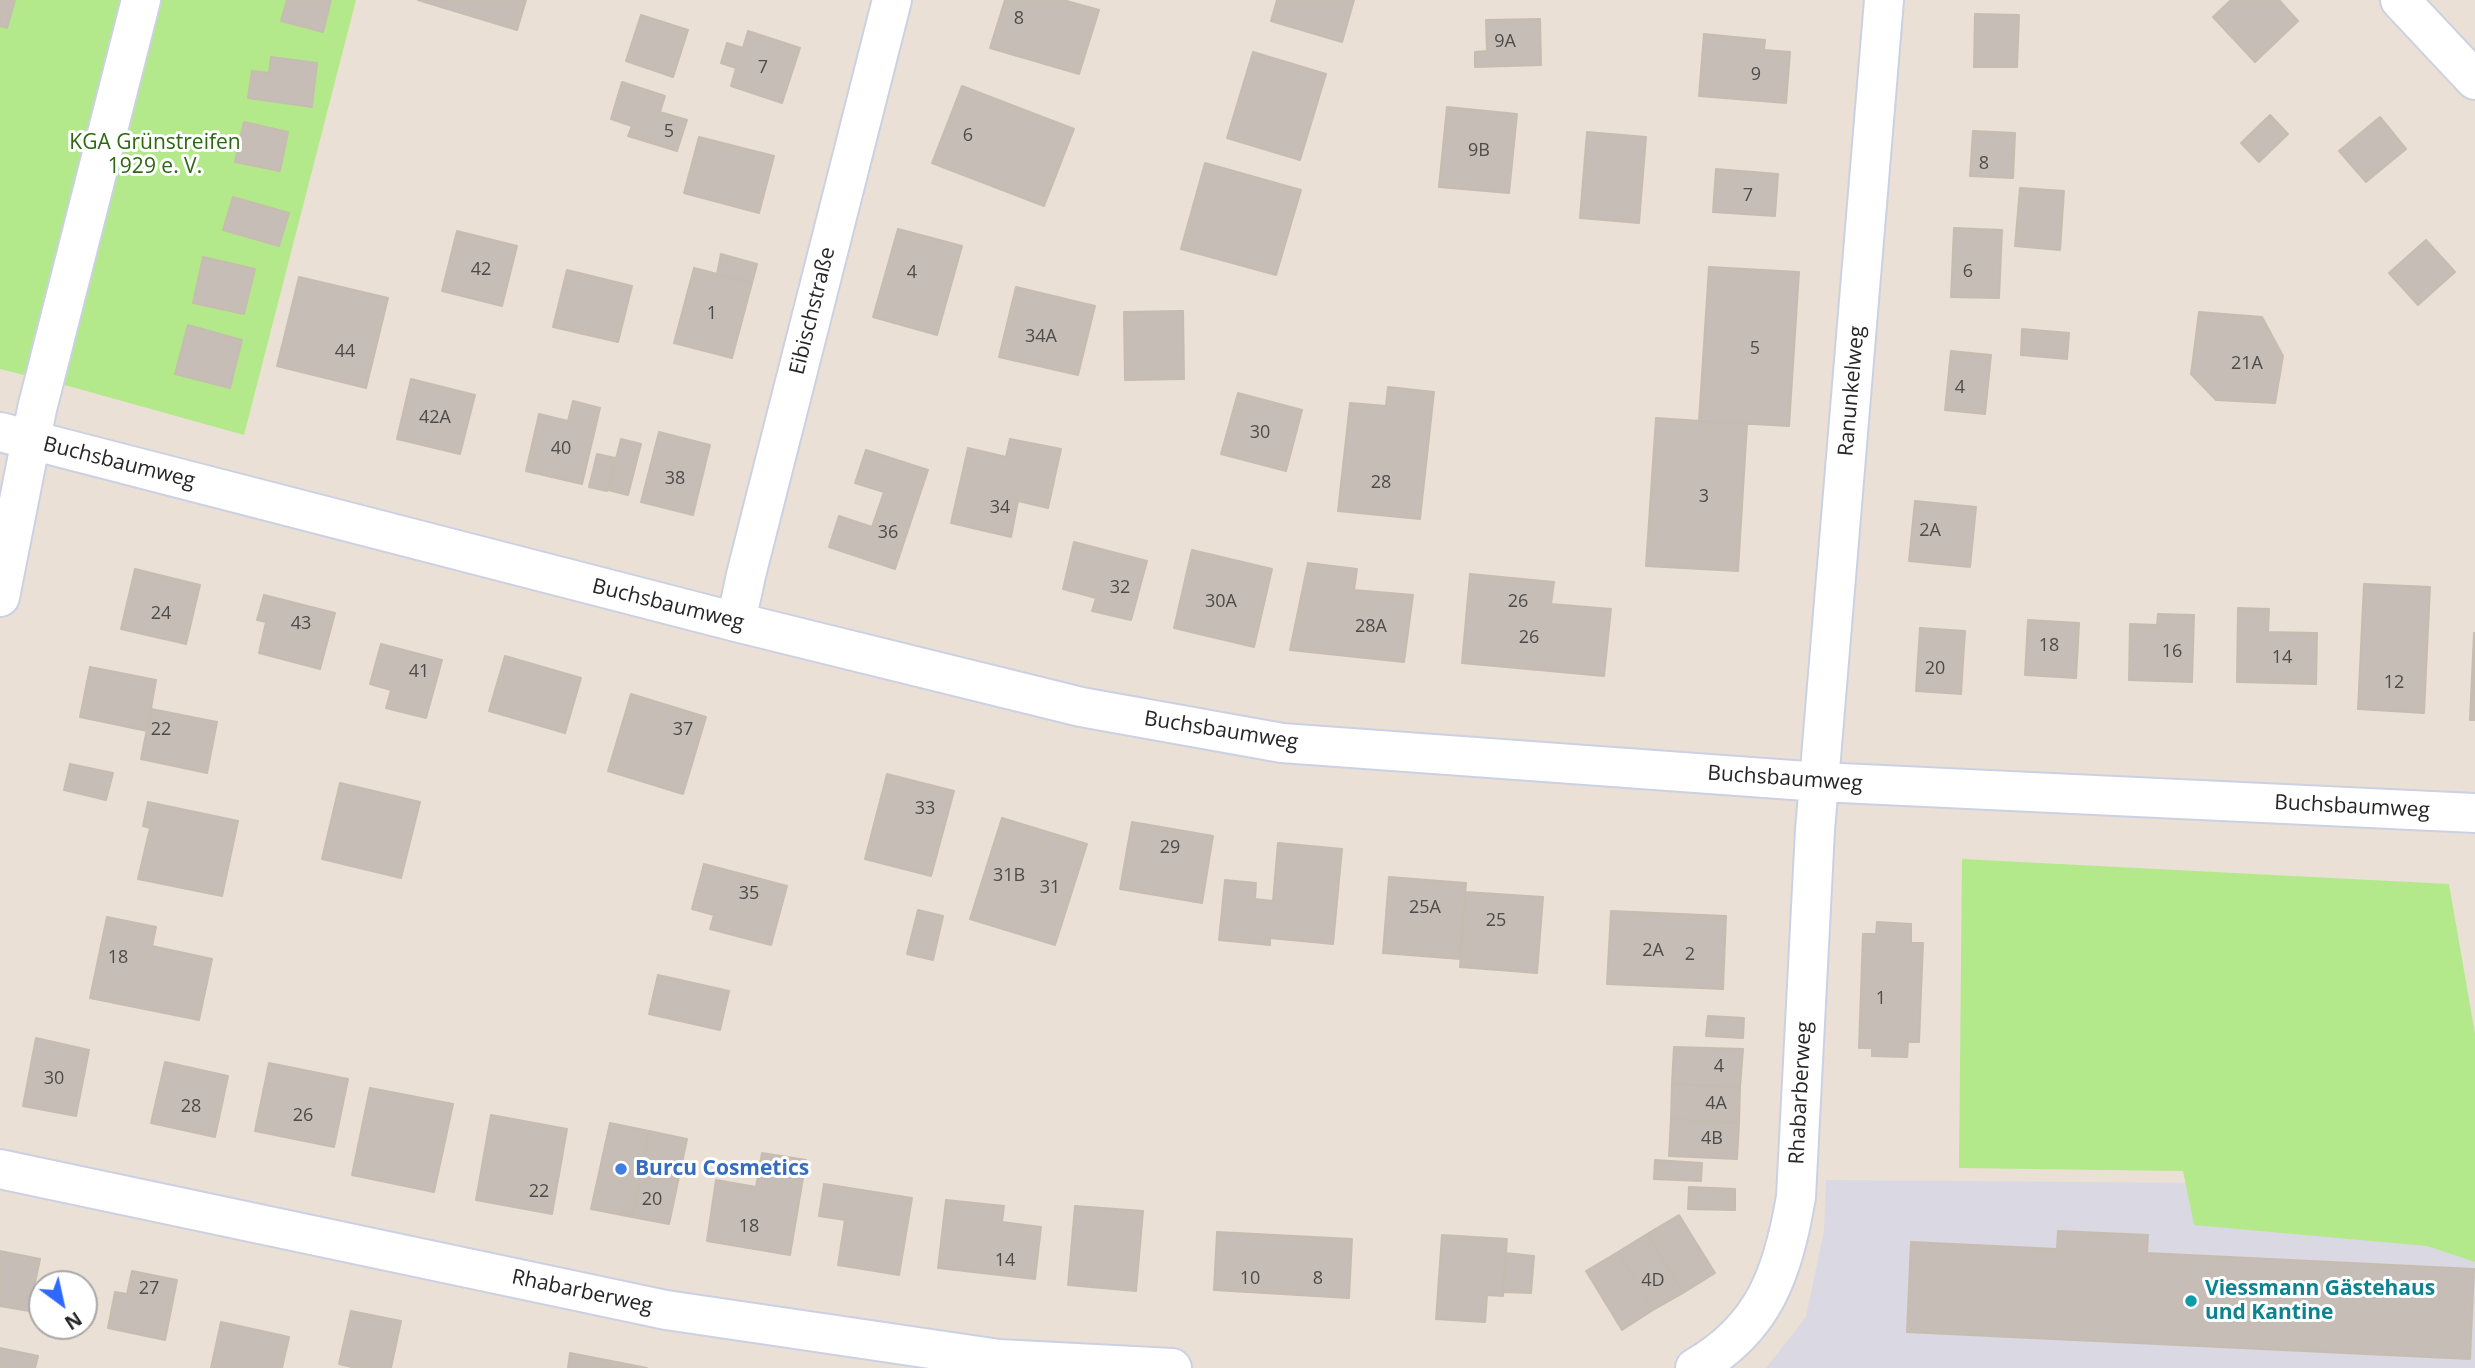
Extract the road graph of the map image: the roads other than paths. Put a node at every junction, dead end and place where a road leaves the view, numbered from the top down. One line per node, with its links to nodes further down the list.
1 (141, 0): 6 (street)
2 (892, 0): 8 (street, Eibischstraße)
3 (1884, 0): 9 (street, Ranunkelweg)
4 (2400, 0): 5 (street)
5 (2475, 80)
6 (16, 436): 7 (street); 8 (street, Buchsbaumweg)
7 (0, 597)
8 (736, 622): 9 (street, Buchsbaumweg)
9 (1820, 782): 10 (street, Buchsbaumweg); 13 (street, Rhabarberweg)
10 (2475, 813)
11 (0, 1169): 12 (street, Rhabarberweg)
12 (1172, 1368)
13 (1695, 1368)

